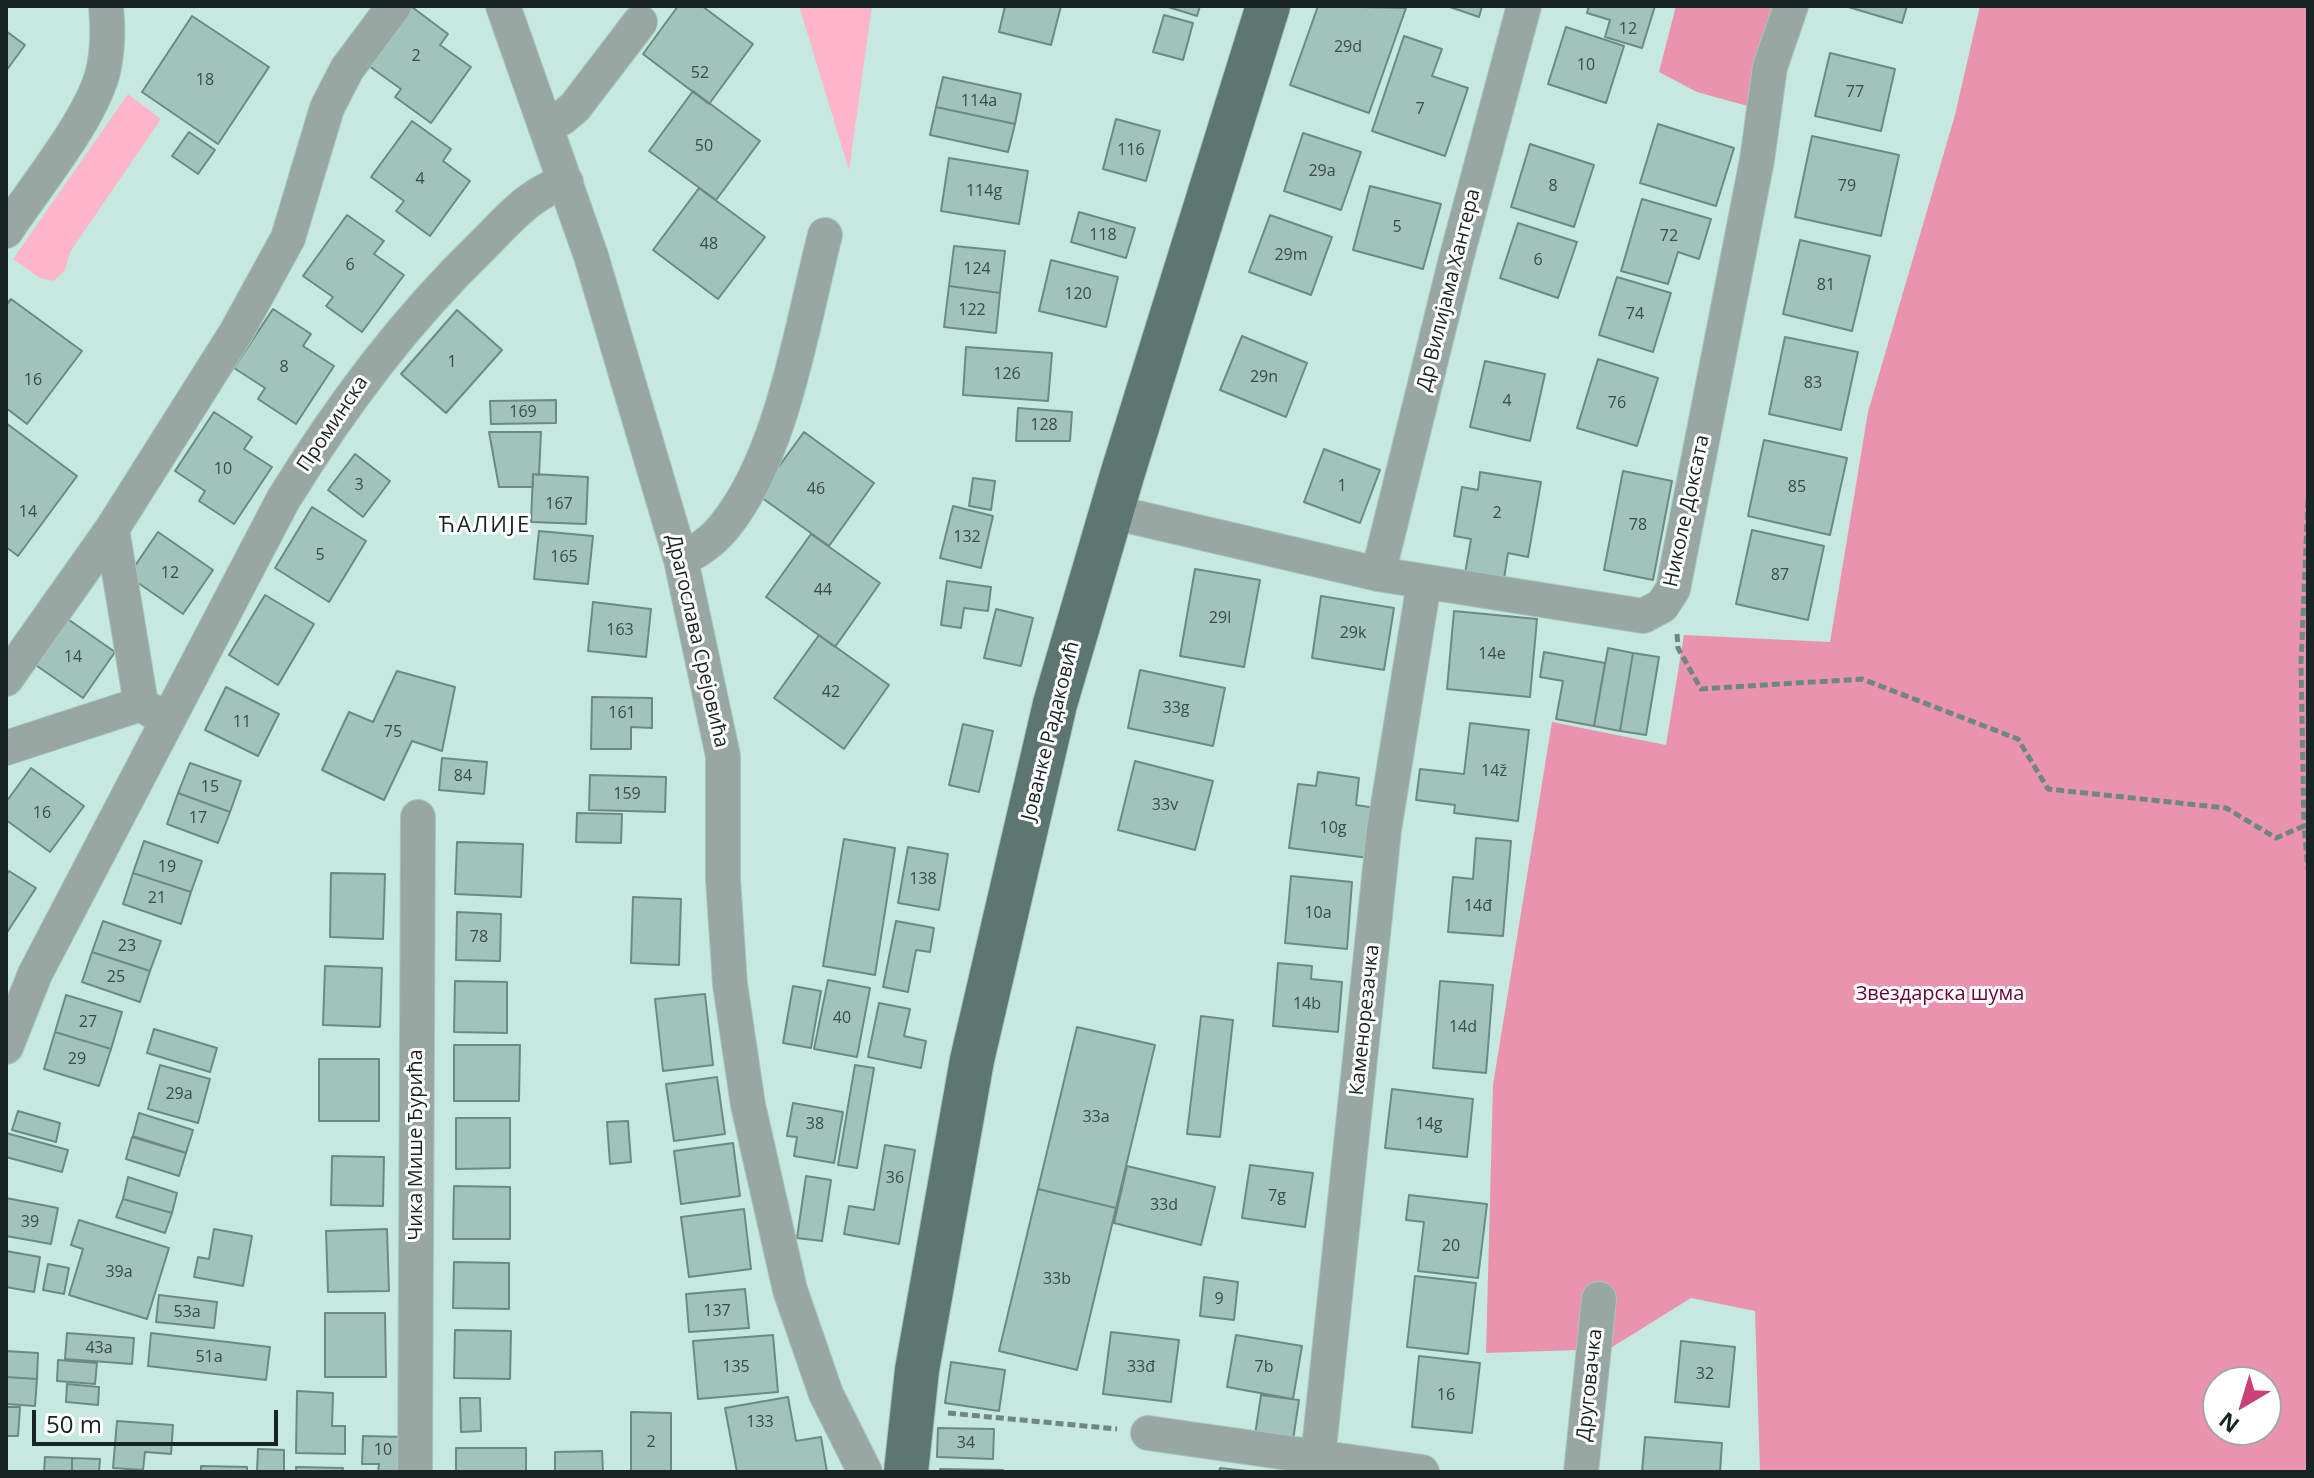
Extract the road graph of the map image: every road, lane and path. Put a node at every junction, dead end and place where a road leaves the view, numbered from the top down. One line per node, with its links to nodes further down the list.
1 (106, 6): 10 (street)
2 (394, 6): 14 (street)
3 (503, 6): 8 (street, Драгослава Срејовића)
4 (1268, 6): 13 (main road, Јованке Радаковић)
5 (1524, 6): 16 (street, Др Вилијама Хантера)
6 (1791, 6): 18 (street, Николе Доксата)
7 (640, 22): 8 (street)
8 (546, 123): 9 (street, Драгослава Срејовића)
9 (566, 182): 15 (street, Драгослава Срејовића); 20 (street, Проминска)
10 (6, 231)
11 (825, 235): 15 (street)
12 (2308, 500): 23 (path)
13 (1112, 512): 16 (street, Николе Доксата); 27 (main road, Јованке Радаковић)
14 (112, 529): 19 (street); 20 (street)
15 (681, 560): 32 (street, Драгослава Срејовића)
16 (1378, 574): 17 (street, Николе Доксата)
17 (1424, 583): 18 (street, Николе Доксата); 29 (street, Каменорезачка)
18 (1673, 589): 23 (path)
19 (6, 679)
20 (155, 713): 21 (street); 25 (street, Проминска)
21 (6, 748)
22 (418, 817): 31 (street, Чика Мише Ђурића)
23 (2306, 826): 24 (path)
24 (2308, 869)
25 (6, 1047)
26 (1599, 1299): 35 (street, Друговачка)
27 (911, 1411): 28 (path); 33 (main road, Јованке Радаковић)
28 (1148, 1433): 30 (street)
29 (1318, 1458): 30 (street); 34 (street)
30 (1283, 1463)
31 (415, 1472)
32 (865, 1472)
33 (906, 1472)
34 (1422, 1472)
35 (1581, 1472)

